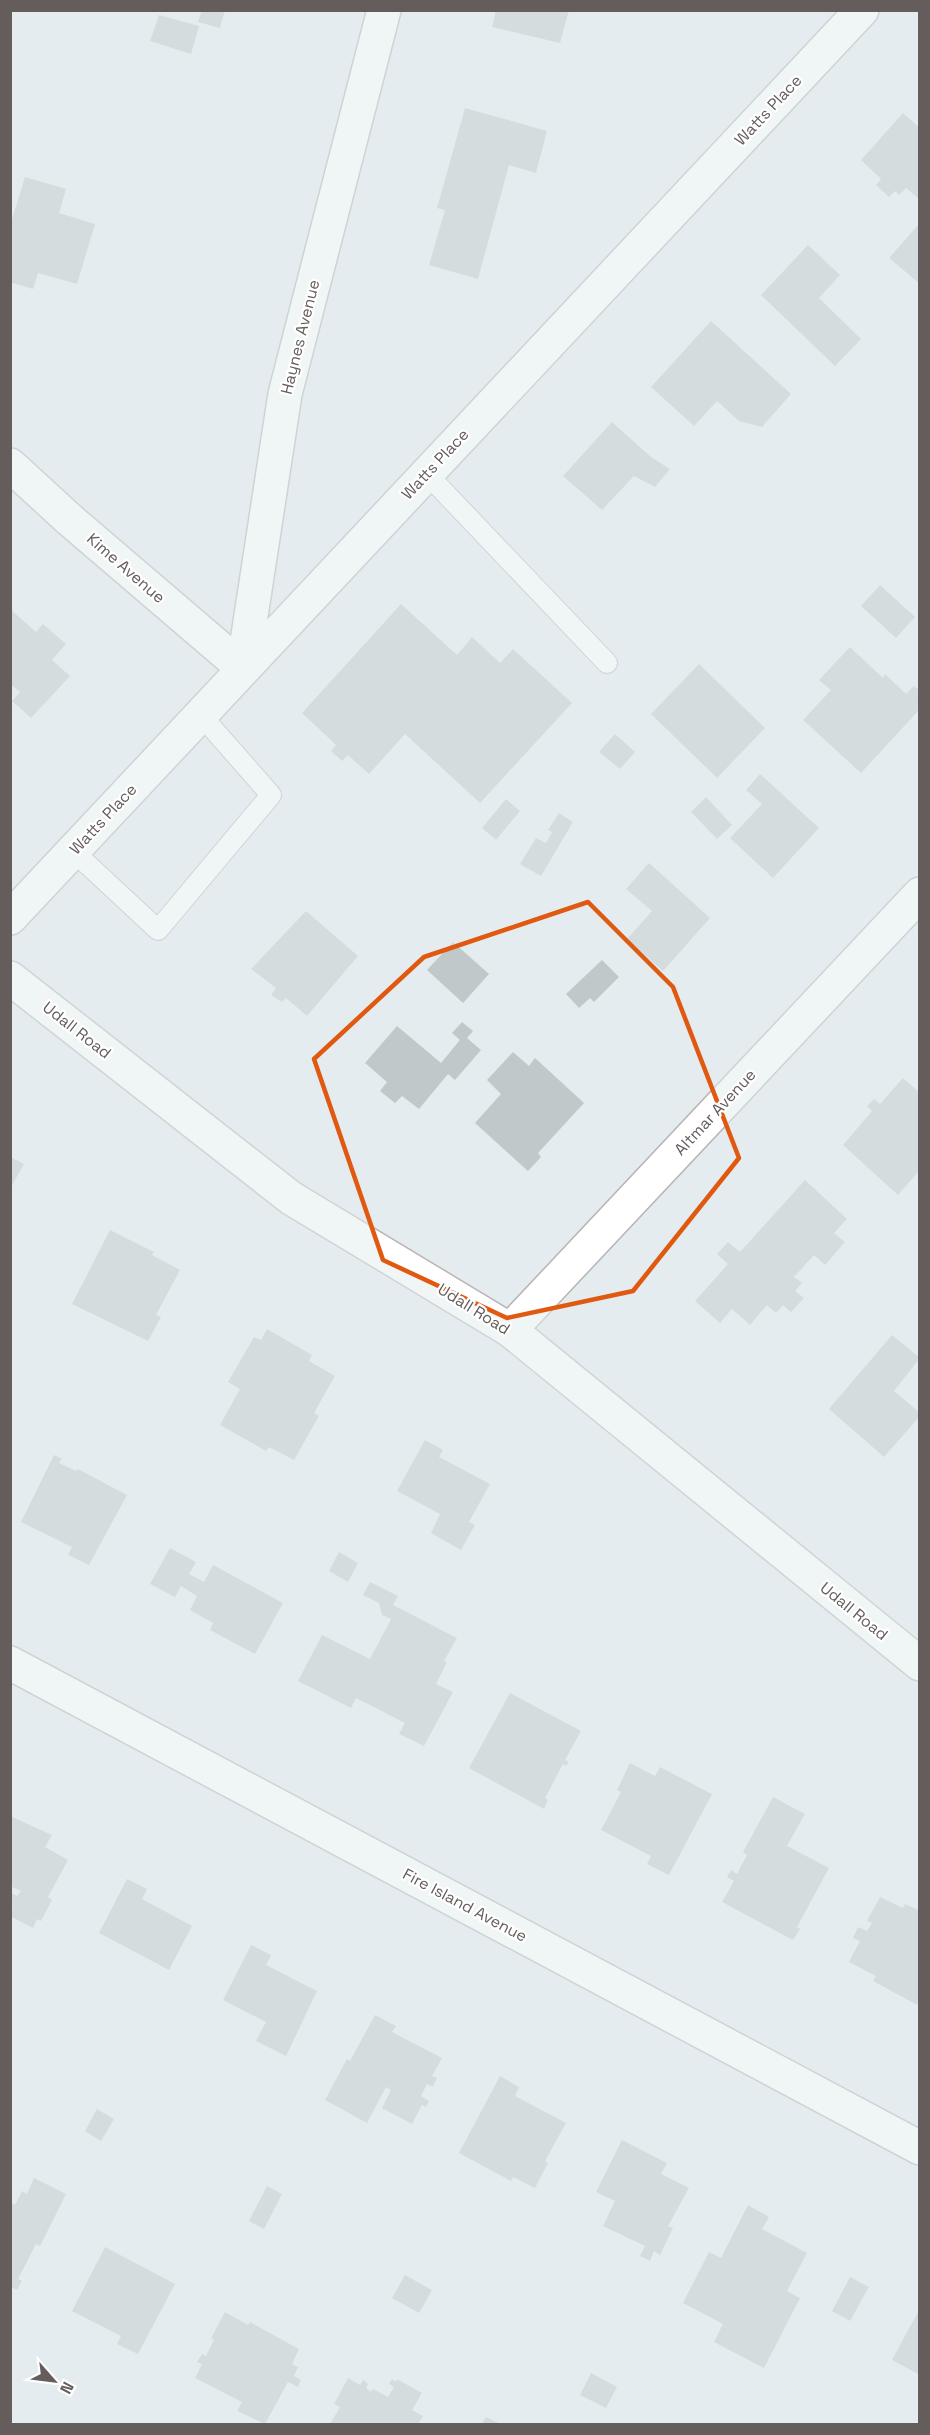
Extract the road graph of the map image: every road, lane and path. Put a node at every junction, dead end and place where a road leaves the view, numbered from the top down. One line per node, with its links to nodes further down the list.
1 (384, 10): 6 (street, Haynes Avenue)
2 (862, 10): 4 (street, Watts Place)
3 (10, 465): 6 (street, Kime Avenue)
4 (426, 473): 5 (lane); 6 (street, Watts Place)
5 (607, 663)
6 (243, 668): 7 (street, Watts Place)
7 (200, 714): 8 (street, Watts Place); 8 (lane)
8 (73, 851): 10 (street, Watts Place)
9 (920, 894): 12 (street, Altmar Avenue)
10 (10, 918)
11 (10, 978): 12 (street, Udall Road)
12 (510, 1330): 14 (street, Udall Road)
13 (10, 1663): 15 (street, Fire Island Avenue)
14 (920, 1664)
15 (920, 2148)

